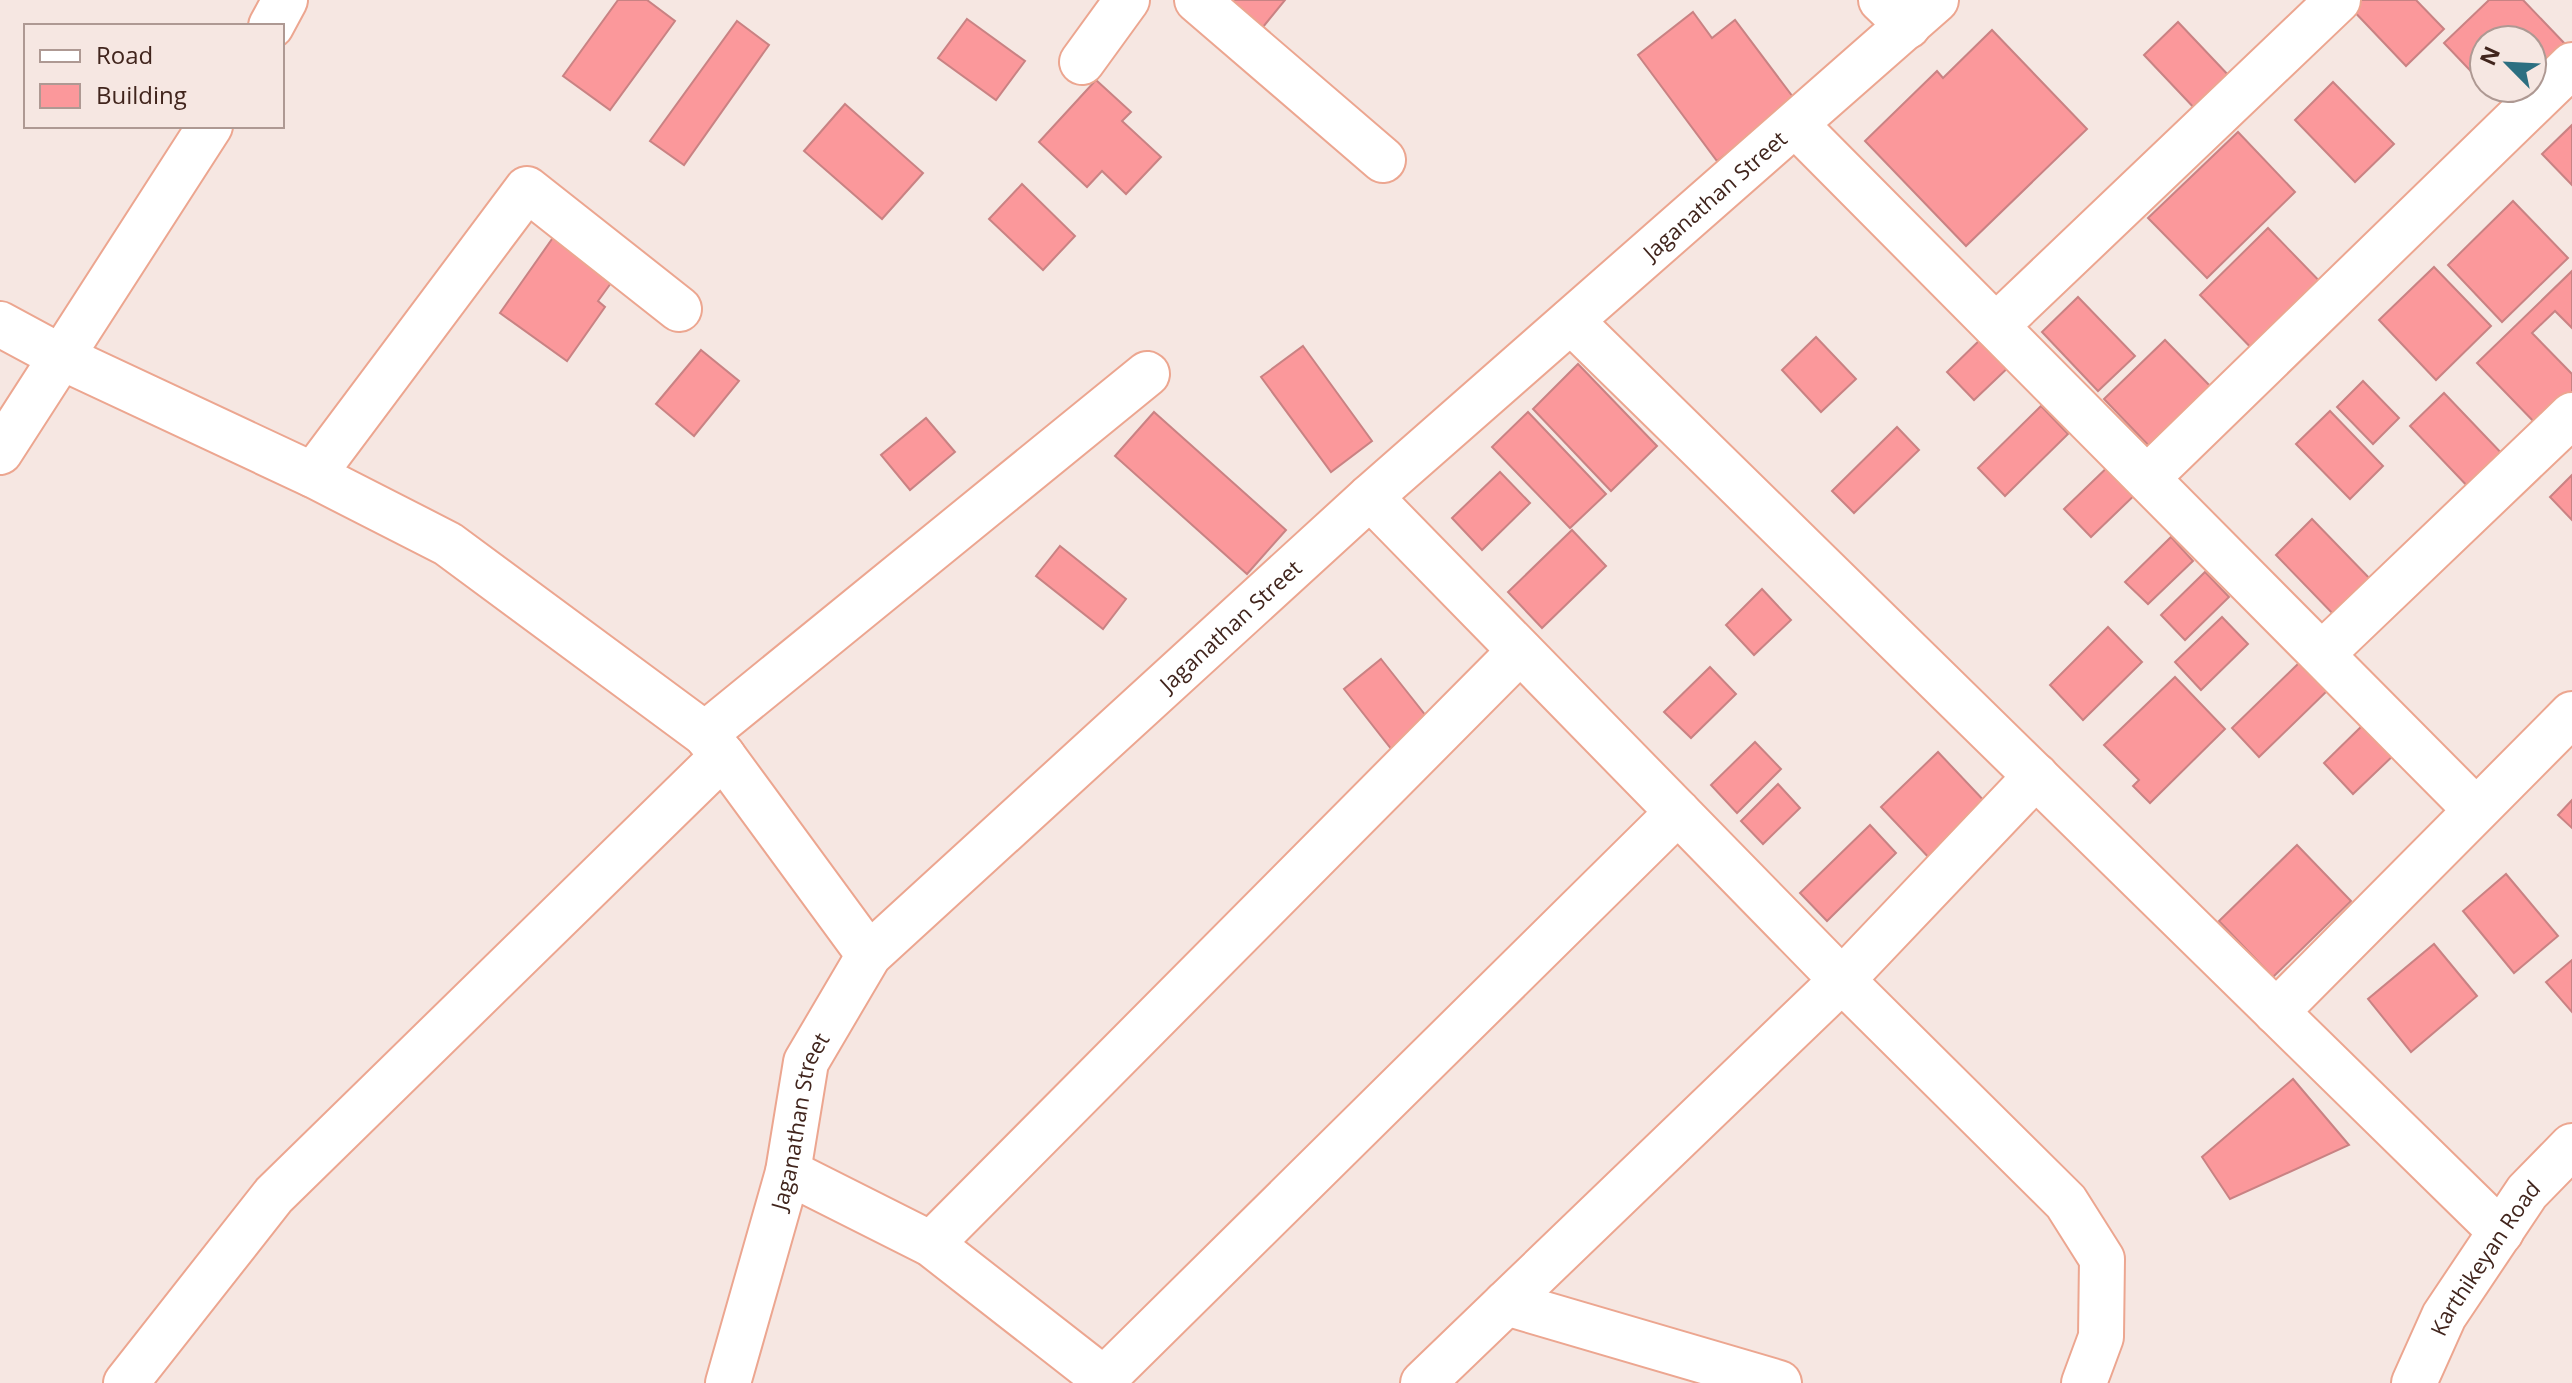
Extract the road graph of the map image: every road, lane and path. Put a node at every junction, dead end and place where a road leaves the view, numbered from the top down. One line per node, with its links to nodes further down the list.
1 (285, 0): 6 (street)
2 (1127, 0): 7 (street)
3 (1197, 0): 11 (street)
4 (2338, 0): 15 (street)
5 (1909, 9): 9 (street, Jaganathan Street)
6 (272, 24)
7 (1082, 62)
8 (2572, 65): 21 (street)
9 (1796, 125): 13 (street, Jaganathan Street); 15 (street)
10 (209, 128): 16 (street)
11 (1383, 160)
12 (679, 309): 20 (street)
13 (1571, 321): 22 (street, Jaganathan Street); 27 (street)
14 (0, 324): 16 (street)
15 (1996, 326): 21 (street)
16 (63, 358): 19 (street); 20 (street)
17 (1147, 374): 26 (street)
18 (2572, 415): 24 (street)
19 (0, 452)
20 (313, 475): 26 (street)
21 (2147, 478): 24 (street)
22 (1370, 497): 23 (street); 30 (street, Jaganathan Street)
23 (1520, 651): 29 (street); 36 (street)
24 (2322, 654): 28 (street)
25 (2572, 714): 28 (street)
26 (714, 745): 30 (street); 39 (street)
27 (2036, 776): 31 (street); 32 (street)
28 (2476, 810): 32 (street)
29 (1678, 812): 31 (street); 38 (street)
30 (869, 955): 34 (street, Jaganathan Street)
31 (1842, 980): 37 (street); 43 (street)
32 (2276, 1012): 35 (street)
33 (2572, 1146): 35 (street, Karthikeyan Road)
34 (788, 1172): 36 (street); 40 (street, Jaganathan Street)
35 (2501, 1232): 44 (street, Karthikeyan Road)
36 (931, 1244): 38 (street)
37 (1506, 1303): 41 (street); 42 (street)
38 (1106, 1381)
39 (126, 1383)
40 (728, 1383)
41 (1423, 1383)
42 (1779, 1383)
43 (2084, 1383)
44 (2414, 1383)

